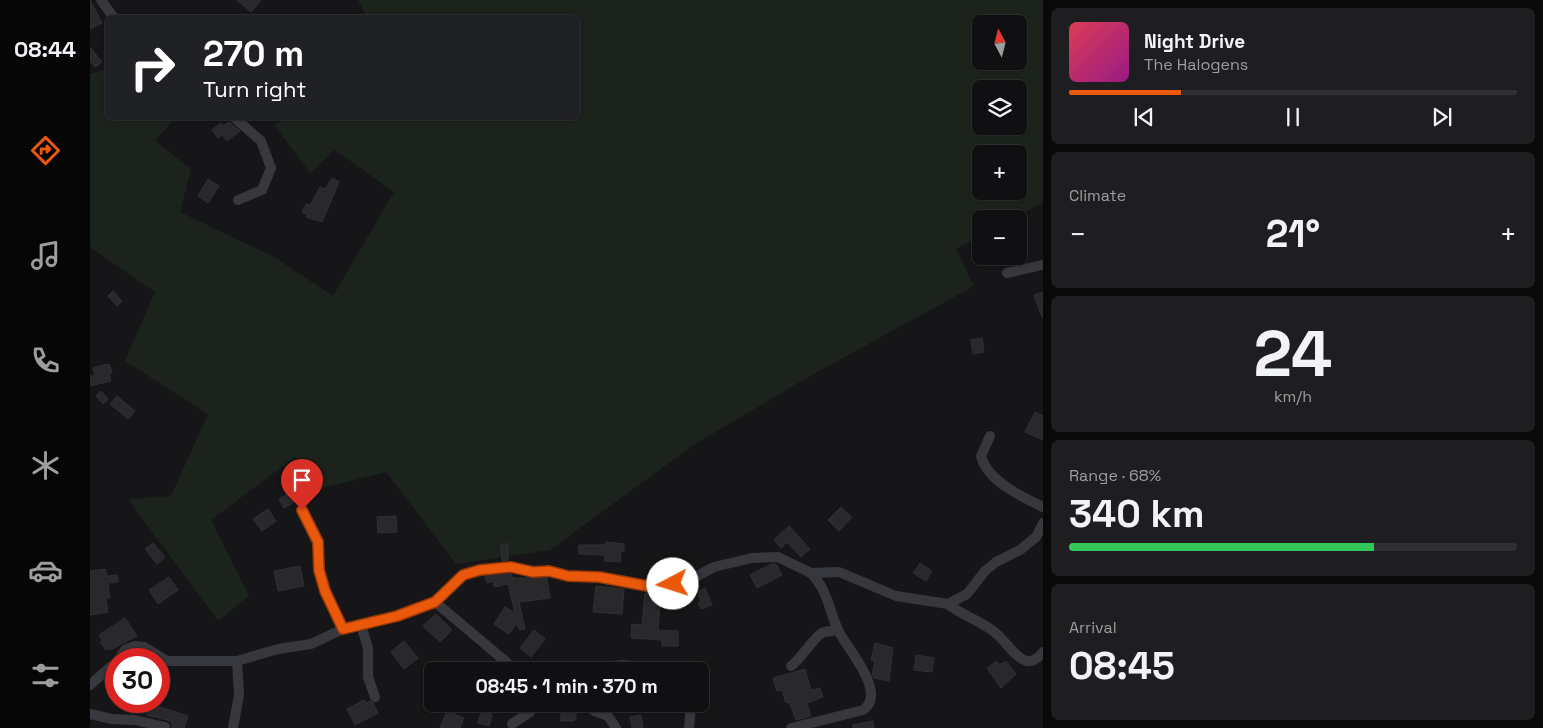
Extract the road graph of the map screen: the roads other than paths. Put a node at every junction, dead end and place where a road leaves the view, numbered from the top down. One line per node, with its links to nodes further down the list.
1 (101, 0): 2 (street)
2 (112, 15)
3 (237, 120): 4 (street)
4 (238, 200)
5 (1043, 265): 6 (street)
6 (1008, 273)
7 (990, 436): 8 (street)
8 (1043, 507)
9 (302, 510): 15 (street)
10 (1043, 523): 13 (street)
11 (810, 572): 12 (street); 13 (street); 16 (street)
12 (435, 602): 14 (street); 22 (street)
13 (948, 604): 19 (street)
14 (361, 625): 15 (street); 26 (street)
15 (343, 629): 21 (street)
16 (838, 630): 23 (street); 36 (street)
17 (130, 648): 18 (street)
18 (147, 648)
19 (1043, 652)
20 (170, 661): 21 (street)
21 (238, 661): 33 (street)
22 (506, 662)
23 (791, 666)
24 (105, 672): 25 (street)
25 (90, 685)
26 (375, 697)
27 (530, 712): 31 (street)
28 (597, 712): 34 (street)
29 (690, 712): 35 (street)
30 (90, 714): 32 (street)
31 (512, 724)
32 (165, 727)
33 (233, 728)
34 (616, 728)
35 (689, 728)
36 (791, 728)

